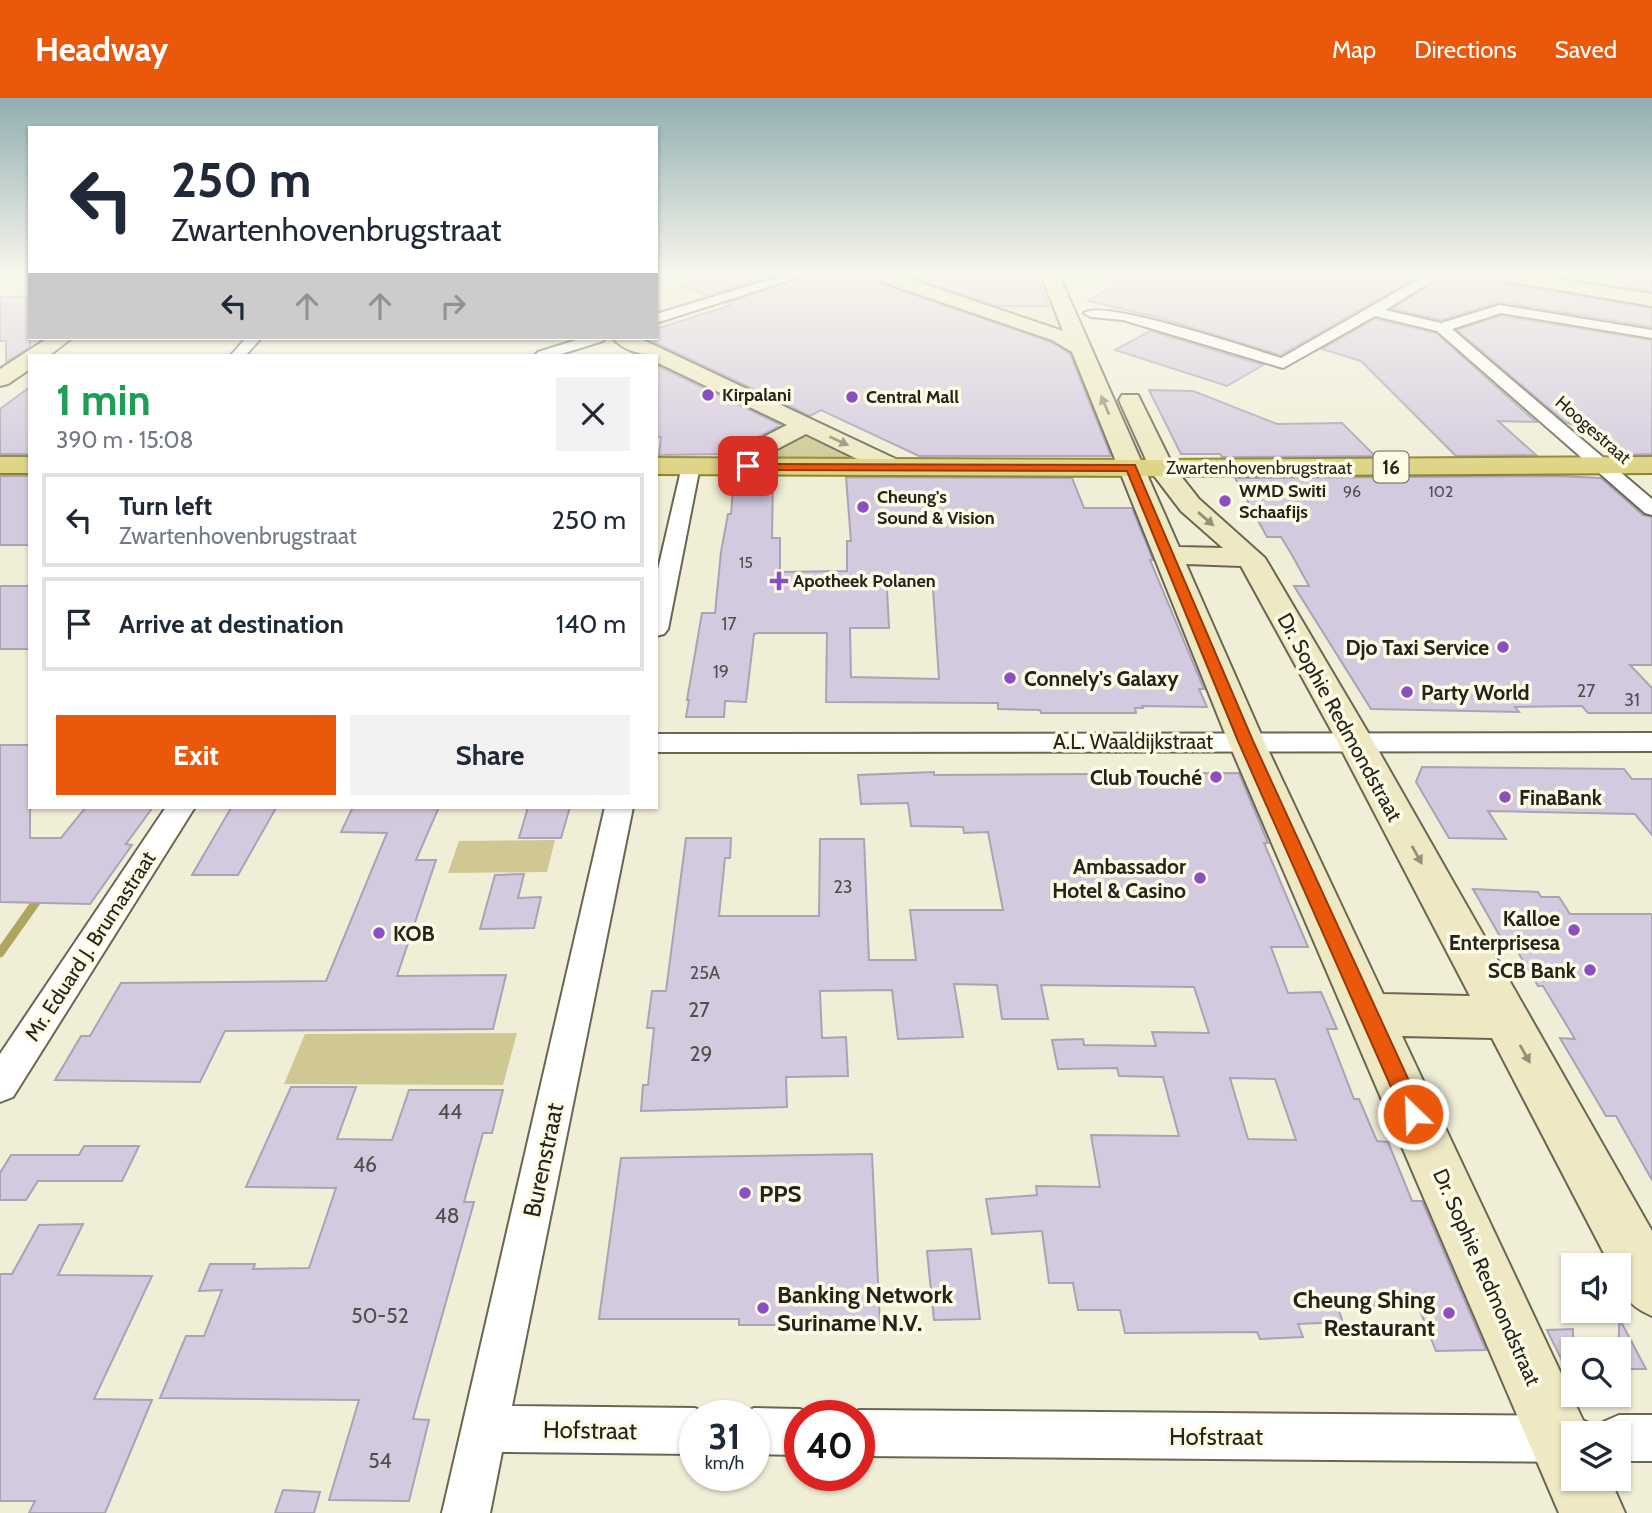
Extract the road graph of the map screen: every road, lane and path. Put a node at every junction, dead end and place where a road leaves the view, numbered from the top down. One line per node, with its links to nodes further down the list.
1 (57, 341): 9 (street)
2 (251, 341): 10 (street)
3 (588, 341): 11 (street)
4 (629, 341): 12 (street)
5 (1078, 341): 26 (street, Dr. Sophie Redmondstraat, one-way to 5)
6 (1208, 341): 7 (street)
7 (1322, 341)
8 (1457, 341): 24 (street, Hoogestraat)
9 (38, 354)
10 (239, 354)
11 (546, 354)
12 (657, 354)
13 (658, 355): 17 (street)
14 (28, 360): 15 (street)
15 (0, 379)
16 (1123, 384): 26 (street, Dr. Sophie Redmondstraat)
17 (806, 425): 22 (street); 23 (street, one-way to 23)
18 (0, 465): 19 (main road)
19 (28, 465)
20 (658, 466): 21 (main road, Zwartenhovenbrugstraat / 16)
21 (691, 466): 22 (main road, Zwartenhovenbrugstraat / 16); 30 (street)
22 (726, 466): 23 (main road, Zwartenhovenbrugstraat / 16)
23 (891, 466): 26 (main road, Zwartenhovenbrugstraat / 16)
24 (1601, 466): 25 (main road, Zwartenhovenbrugstraat / 16); 26 (main road, Zwartenhovenbrugstraat / 16); 27 (street, Hoogestraat)
25 (1652, 466)
26 (1146, 468): 28 (street, Dr. Sophie Redmondstraat); 29 (street, Dr. Sophie Redmondstraat, one-way to 29)
27 (1652, 509)
28 (1168, 555): 29 (street); 31 (street, Dr. Sophie Redmondstraat)
29 (1251, 558): 32 (street, Dr. Sophie Redmondstraat)
30 (658, 620)
31 (1246, 741): 32 (street, A.L. Waaldijkstraat); 34 (street, A.L. Waaldijkstraat); 37 (street, Dr. Sophie Redmondstraat)
32 (1355, 741): 33 (street, A.L. Waaldijkstraat); 38 (street, Dr. Sophie Redmondstraat, one-way to 38)
33 (1652, 742)
34 (658, 743)
35 (180, 809): 39 (street, Mr. Eduard J. Brumastraat)
36 (619, 809): 41 (street, Burenstraat)
37 (1368, 1014): 38 (street); 44 (street, Dr. Sophie Redmondstraat)
38 (1506, 1018): 40 (street, Dr. Sophie Redmondstraat, one-way to 40)
39 (0, 1085)
40 (1652, 1287)
41 (485, 1429): 42 (street, Hofstraat); 49 (street, Burenstraat)
42 (679, 1431)
43 (875, 1434): 47 (street, Hofstraat)
44 (1561, 1435)
45 (1631, 1438): 46 (street)
46 (1652, 1438)
47 (1561, 1457)
48 (1584, 1491): 50 (street, Dr. Sophie Redmondstraat)
49 (466, 1513)
50 (1592, 1513)

